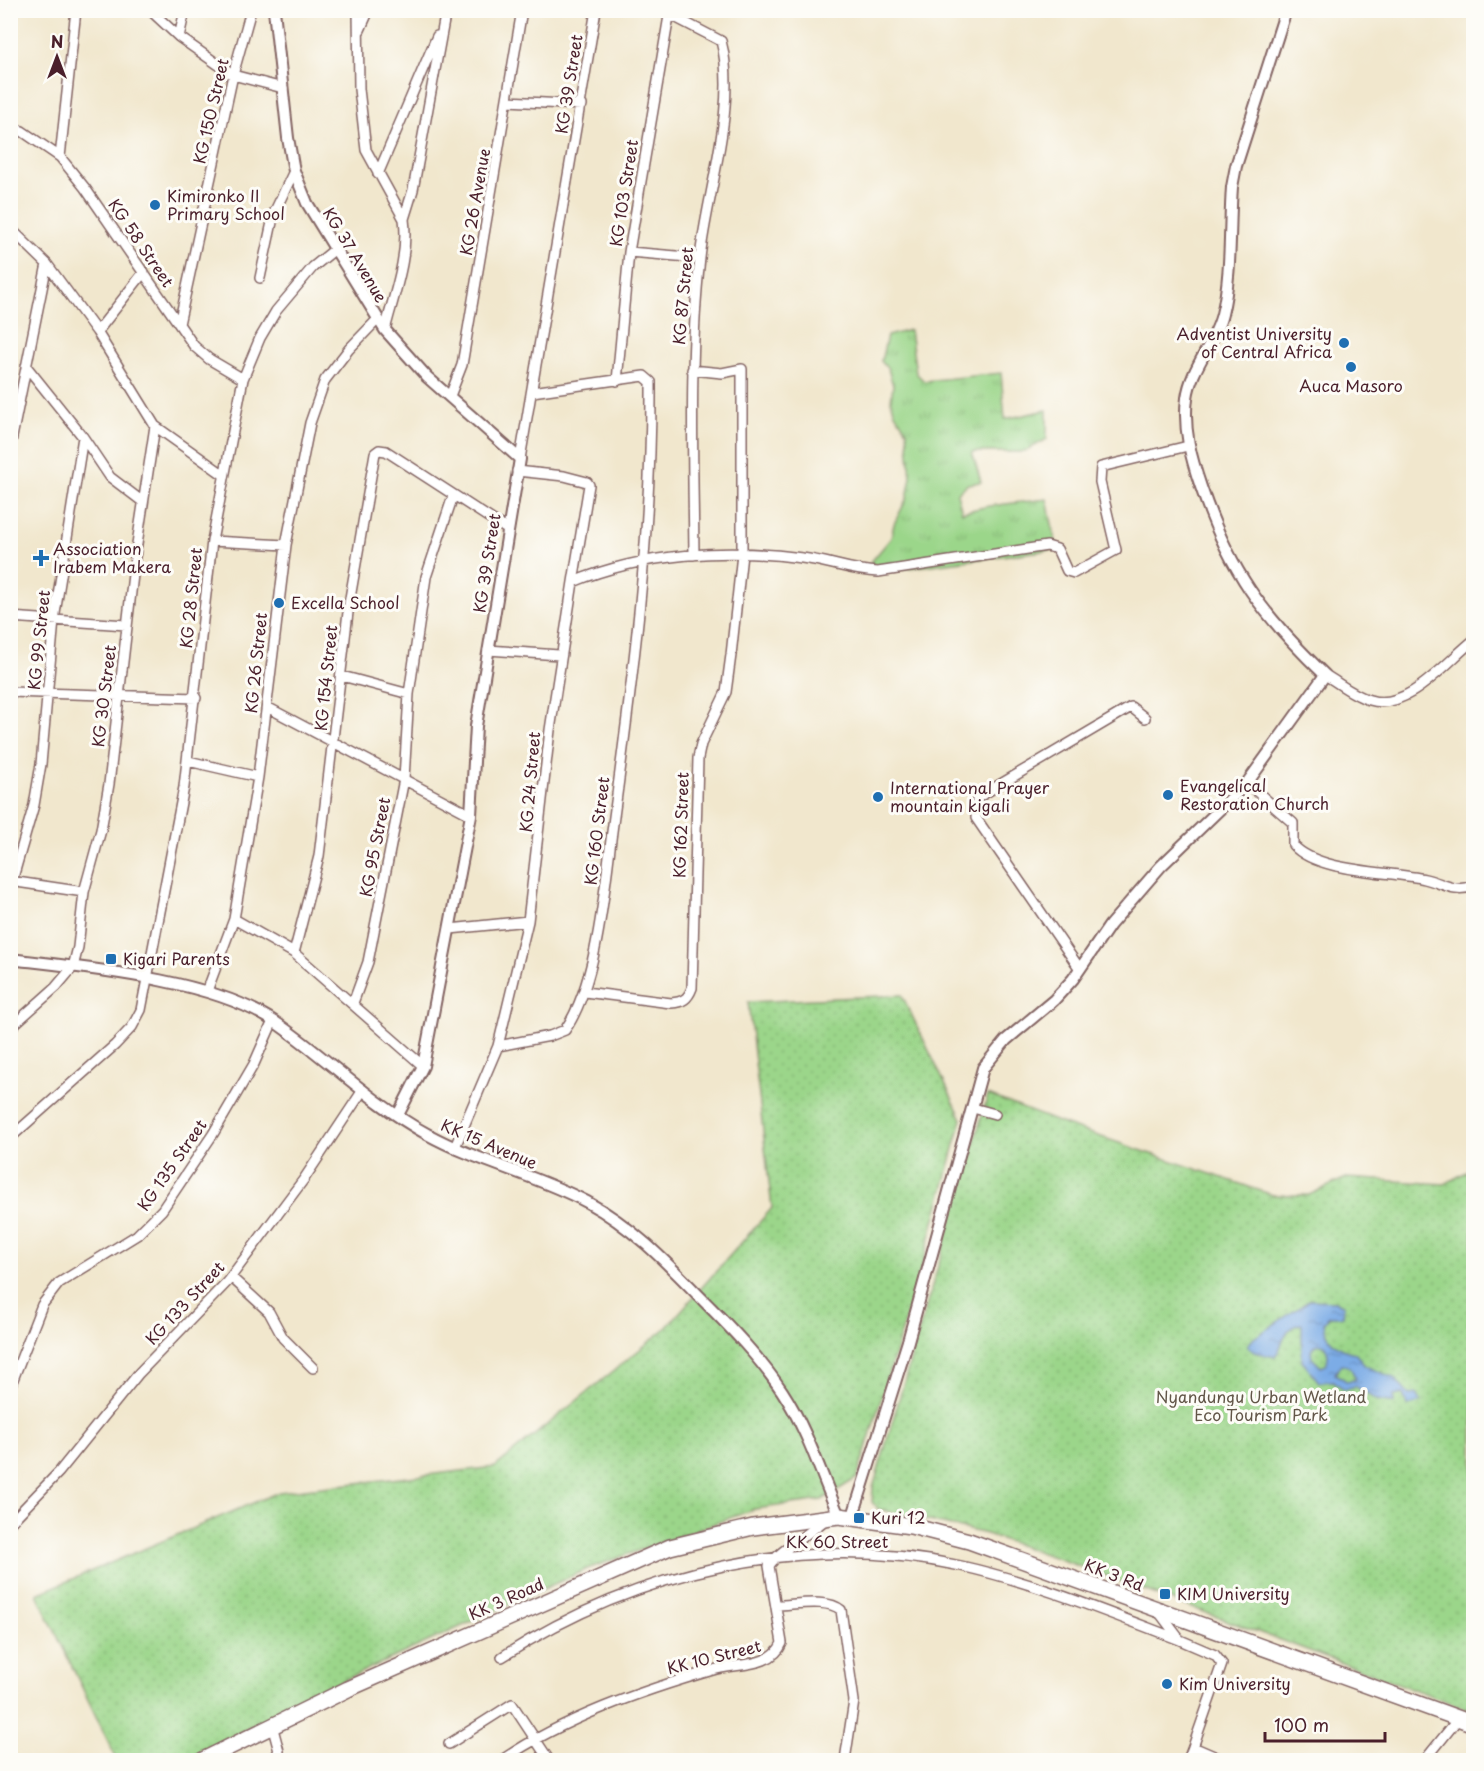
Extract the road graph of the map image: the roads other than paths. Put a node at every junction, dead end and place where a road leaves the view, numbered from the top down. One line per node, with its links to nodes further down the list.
1 (76, 10): 21 (street)
2 (150, 10): 15 (street)
3 (185, 10): 15 (street)
4 (251, 10): 16 (street, KG 150 Street)
5 (274, 10): 17 (street, KG 37 Avenue)
6 (358, 10): 14 (street)
7 (369, 10): 14 (street)
8 (446, 10): 13 (street)
9 (522, 10): 18 (street, KG 26 Avenue)
10 (596, 10): 19 (street, KG 39 Street)
11 (1287, 10): 44 (street)
12 (667, 12): 27 (street, KG 103 Street); 28 (street, KG 87 Street)
13 (442, 24): 23 (street); 24 (street)
14 (358, 34): 23 (street)
15 (179, 37): 16 (street)
16 (233, 75): 17 (street); 33 (street, KG 150 Street)
17 (283, 88): 22 (street, KG 37 Avenue)
18 (508, 101): 19 (street); 41 (street, KG 26 Avenue)
19 (582, 105): 40 (street, KG 39 Street)
20 (10, 127): 21 (street, KG 58 Street)
21 (60, 157): 30 (street, KG 58 Street)
22 (294, 171): 26 (street, KG 37 Avenue); 31 (street)
23 (378, 174): 24 (street)
24 (405, 219): 34 (street)
25 (10, 228): 29 (street)
26 (334, 250): 32 (street, KG 37 Avenue); 38 (street, KG 28 Street)
27 (629, 252): 28 (street); 39 (street, KG 103 Street)
28 (700, 258): 37 (street, KG 87 Street)
29 (47, 264): 35 (street); 36 (street)
30 (144, 272): 33 (street, KG 58 Street); 35 (street)
31 (260, 278)
32 (377, 320): 34 (street, KG 37 Avenue); 53 (street, KG 26 Street)
33 (179, 324): 38 (street, KG 58 Street)
34 (385, 330): 41 (street, KG 37 Avenue)
35 (97, 332): 42 (street)
36 (26, 366): 43 (street); 45 (street)
37 (692, 370): 54 (street); 55 (street, KG 87 Street)
38 (243, 379): 48 (street, KG 28 Street)
39 (617, 381): 40 (street); 56 (street, KG 160 Street)
40 (532, 392): 46 (street, KG 39 Street)
41 (450, 396): 46 (street, KG 37 Avenue)
42 (155, 426): 48 (street); 50 (street, KG 30 Street)
43 (83, 437): 50 (street); 59 (street, KG 99 Street)
44 (1188, 446): 54 (street); 64 (street)
45 (10, 447)
46 (520, 459): 47 (street, KG 39 Street)
47 (518, 471): 51 (street, KG 39 Street); 57 (street, KG 24 Street)
48 (224, 476): 52 (street, KG 28 Street)
49 (453, 496): 51 (street, KG 154 Street); 65 (street, KG 154 Street); 68 (street, KG 95 Street)
50 (143, 501): 60 (street, KG 30 Street)
51 (508, 530): 62 (street, KG 39 Street)
52 (212, 541): 53 (street); 70 (street, KG 28 Street)
53 (286, 545): 71 (street, KG 26 Street)
54 (742, 554): 55 (street); 91 (street, KG 162 Street)
55 (694, 555): 56 (street)
56 (645, 561): 57 (street); 91 (street, KG 160 Street)
57 (573, 582): 63 (street, KG 24 Street)
58 (10, 617): 59 (street)
59 (54, 620): 60 (street); 67 (street, KG 99 Street)
60 (126, 625): 69 (street, KG 30 Street)
61 (1473, 640): 64 (street)
62 (488, 650): 63 (street); 78 (street, KG 39 Street)
63 (560, 655): 83 (street, KG 24 Street)
64 (1325, 675): 77 (street)
65 (342, 676): 68 (street); 73 (street, KG 154 Street)
66 (10, 692): 67 (street)
67 (48, 693): 69 (street); 79 (street, KG 99 Street)
68 (409, 694): 76 (street, KG 95 Street)
69 (121, 695): 70 (street); 81 (street, KG 30 Street)
70 (196, 698): 74 (street, KG 28 Street)
71 (267, 707): 73 (street); 75 (street, KG 26 Street)
72 (1145, 718): 88 (street)
73 (334, 742): 76 (street); 85 (street, KG 154 Street)
74 (188, 761): 75 (street); 89 (street, KG 28 Street)
75 (258, 777): 82 (street, KG 26 Street)
76 (404, 779): 78 (street); 92 (street, KG 95 Street)
77 (1247, 783): 80 (street); 88 (street)
78 (471, 815): 84 (street, KG 39 Street)
79 (11, 881): 81 (street)
80 (1473, 886)
81 (84, 892): 87 (street, KG 30 Street)
82 (234, 920): 85 (street); 90 (street, KG 26 Street)
83 (528, 921): 84 (street); 95 (street, KG 24 Street)
84 (450, 929): 96 (street, KG 39 Street)
85 (294, 953): 92 (street)
86 (10, 959): 87 (street, KK 15 Avenue)
87 (73, 967): 89 (street, KK 15 Avenue); 94 (street)
88 (1080, 969): 98 (street)
89 (148, 980): 90 (street, KK 15 Avenue); 101 (street, KG 28 Street)
90 (207, 992): 93 (street, KK 15 Avenue)
91 (585, 993): 95 (street, KG 160 Street)
92 (353, 1003): 96 (street)
93 (273, 1021): 97 (street, KK 15 Avenue); 105 (street, KG 135 Street)
94 (10, 1028)
95 (498, 1046): 102 (street, KG 24 Street)
96 (423, 1065): 100 (street, KG 39 Street)
97 (363, 1090): 100 (street, KK 15 Avenue); 103 (street, KG 133 Street)
98 (973, 1108): 99 (street); 106 (street)
99 (995, 1114)
100 (398, 1115): 102 (street, KK 15 Avenue)
101 (10, 1138)
102 (455, 1147): 106 (street, KK 15 Avenue)
103 (231, 1277): 104 (street); 107 (street, KG 133 Street)
104 (313, 1368)
105 (10, 1387)
106 (840, 1516): 108 (street); 110 (highway, KK 3 Rd); 115 (highway, KK 3 Road)
107 (10, 1523)
108 (773, 1558): 109 (street, KK 10 Street); 111 (street, KK 60 Street); 112 (street, KK 60 Street)
109 (777, 1605): 116 (street, KK 10 Street); 123 (street)
110 (1159, 1612): 111 (street); 113 (highway, KK 3 Rd)
111 (1180, 1640): 118 (street, KK 60 Street)
112 (502, 1657)
113 (1458, 1719): 114 (highway, KK 3 Rd); 126 (street)
114 (1473, 1724)
115 (272, 1725): 119 (highway, KK 3 Road); 120 (street)
116 (536, 1737): 117 (street); 121 (street, KK 10 Street); 122 (street)
117 (449, 1744)
118 (1193, 1747): 124 (street); 125 (street)
119 (203, 1761)
120 (273, 1761)
121 (502, 1761)
122 (549, 1761)
123 (845, 1761)
124 (1188, 1761)
125 (1223, 1761)
126 (1425, 1761)

